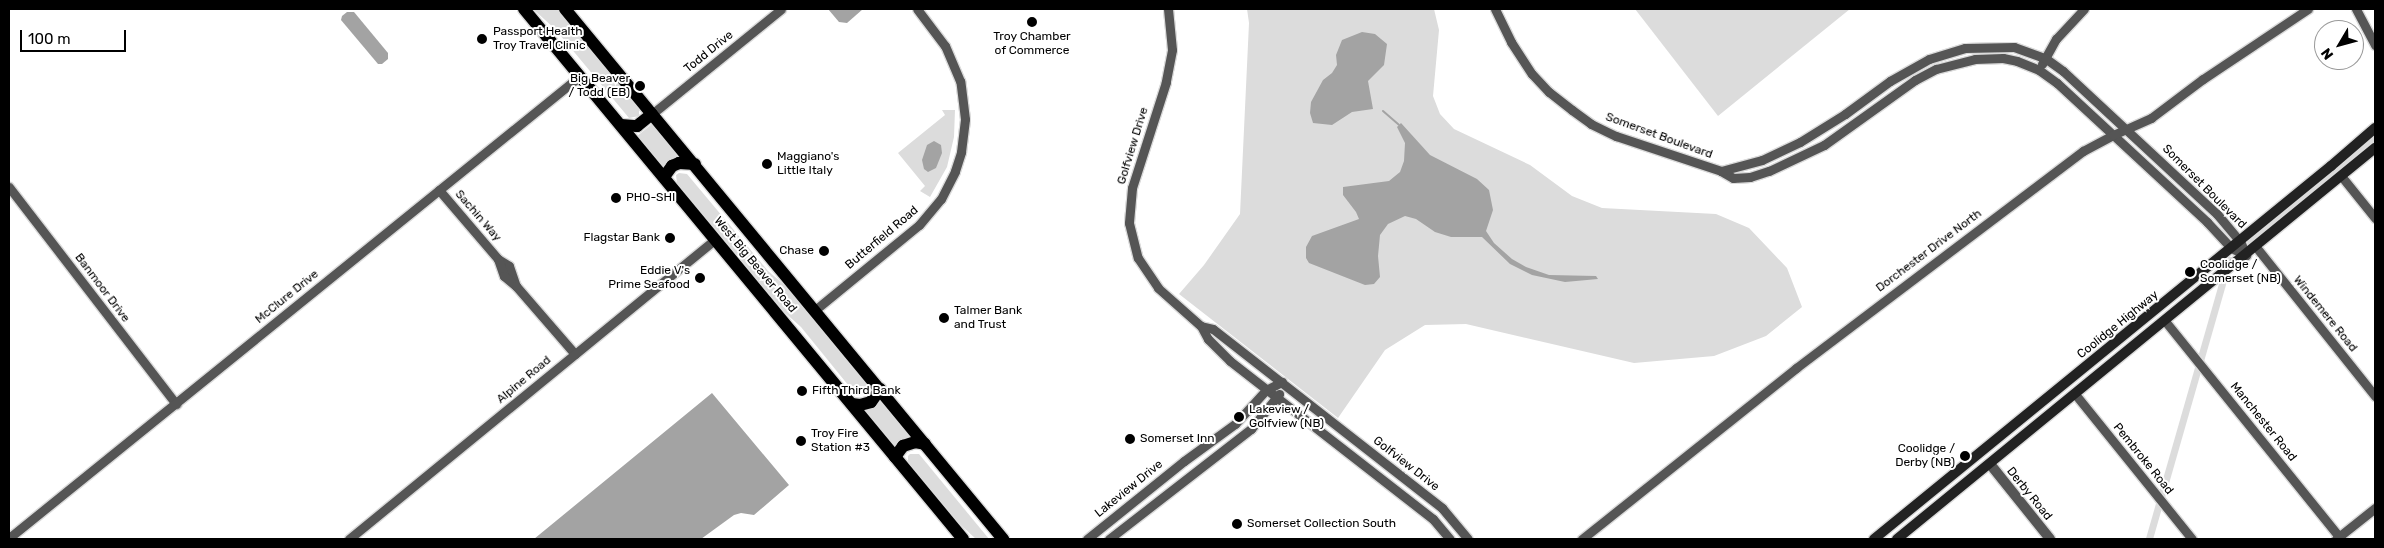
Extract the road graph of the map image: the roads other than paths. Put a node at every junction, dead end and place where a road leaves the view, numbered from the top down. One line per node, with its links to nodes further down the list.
1 (524, 9): 13 (main road, West Big Beaver Road)
2 (565, 9): 14 (main road, West Big Beaver Road)
3 (781, 9): 14 (street, Todd Drive)
4 (918, 9): 32 (street, Butterfield Road)
5 (1168, 9): 34 (street, Golfview Drive)
6 (1496, 9): 21 (street, Somerset Boulevard)
7 (2084, 9): 11 (street)
8 (2308, 9): 17 (street, Dorchester Drive North)
9 (2356, 9): 10 (street)
10 (2375, 45)
11 (2045, 58): 12 (street); 17 (street, Somerset Boulevard); 21 (street, Somerset Boulevard)
12 (2039, 70): 18 (street, Somerset Boulevard); 21 (street, Somerset Boulevard)
13 (580, 76): 15 (main road, West Big Beaver Road); 25 (street, McClure Drive)
14 (652, 114): 15 (main road); 20 (main road, West Big Beaver Road)
15 (621, 125): 23 (main road, West Big Beaver Road)
16 (2375, 128): 28 (main road, Coolidge Highway)
17 (2126, 129): 18 (street, Dorchester Drive North); 28 (street, Somerset Boulevard)
18 (2113, 134): 30 (street, Somerset Boulevard); 59 (street, Dorchester Drive North)
19 (2375, 148): 22 (main road)
20 (695, 164): 23 (main road); 32 (main road, West Big Beaver Road)
21 (1721, 172)
22 (2342, 176): 26 (street); 29 (main road)
23 (664, 177): 27 (main road, West Big Beaver Road)
24 (9, 186): 42 (street, Banmoor Drive)
25 (439, 190): 35 (street, Sachin Way); 42 (street, McClure Drive)
26 (2375, 218)
27 (716, 239): 35 (street, Alpine Road); 43 (main road, West Big Beaver Road)
28 (2240, 241): 30 (main road, Coolidge Highway); 31 (street, Somerset Boulevard)
29 (2256, 247): 31 (main road); 40 (street, Windemere Road)
30 (2231, 248): 31 (street, Somerset Boulevard); 47 (main road, Coolidge Highway)
31 (2246, 255): 33 (main road)
32 (815, 310): 37 (main road, West Big Beaver Road)
33 (2165, 321): 39 (main road); 51 (street, Manchester Road)
34 (1201, 326): 36 (street, Golfview Drive); 38 (street, Golfview Drive)
35 (575, 354): 52 (street, Alpine Road)
36 (1282, 382): 38 (street, Lakeview Drive); 41 (street); 58 (street, Golfview Drive)
37 (880, 389): 43 (main road); 44 (main road, West Big Beaver Road)
38 (1266, 390): 41 (street, Golfview Drive); 55 (street, Lakeview Drive)
39 (2075, 394): 46 (main road); 63 (street, Pembroke Road)
40 (2375, 396)
41 (1278, 398): 56 (street); 57 (street, Golfview Drive)
42 (176, 404): 50 (street, McClure Drive)
43 (852, 404): 45 (main road, West Big Beaver Road)
44 (925, 444): 45 (main road); 54 (main road, West Big Beaver Road)
45 (895, 457): 53 (main road, West Big Beaver Road)
46 (1990, 464): 48 (main road); 62 (street, Derby Road)
47 (1932, 492): 48 (main road); 60 (main road, Coolidge Highway)
48 (1938, 507): 61 (main road)
49 (2375, 508): 51 (street)
50 (10, 538)
51 (2339, 538)
52 (349, 539)
53 (963, 539)
54 (1003, 539)
55 (1087, 539)
56 (1109, 539)
57 (1450, 539)
58 (1468, 539)
59 (1582, 539)
60 (1874, 539)
61 (1897, 539)
62 (2050, 539)
63 (2192, 539)

